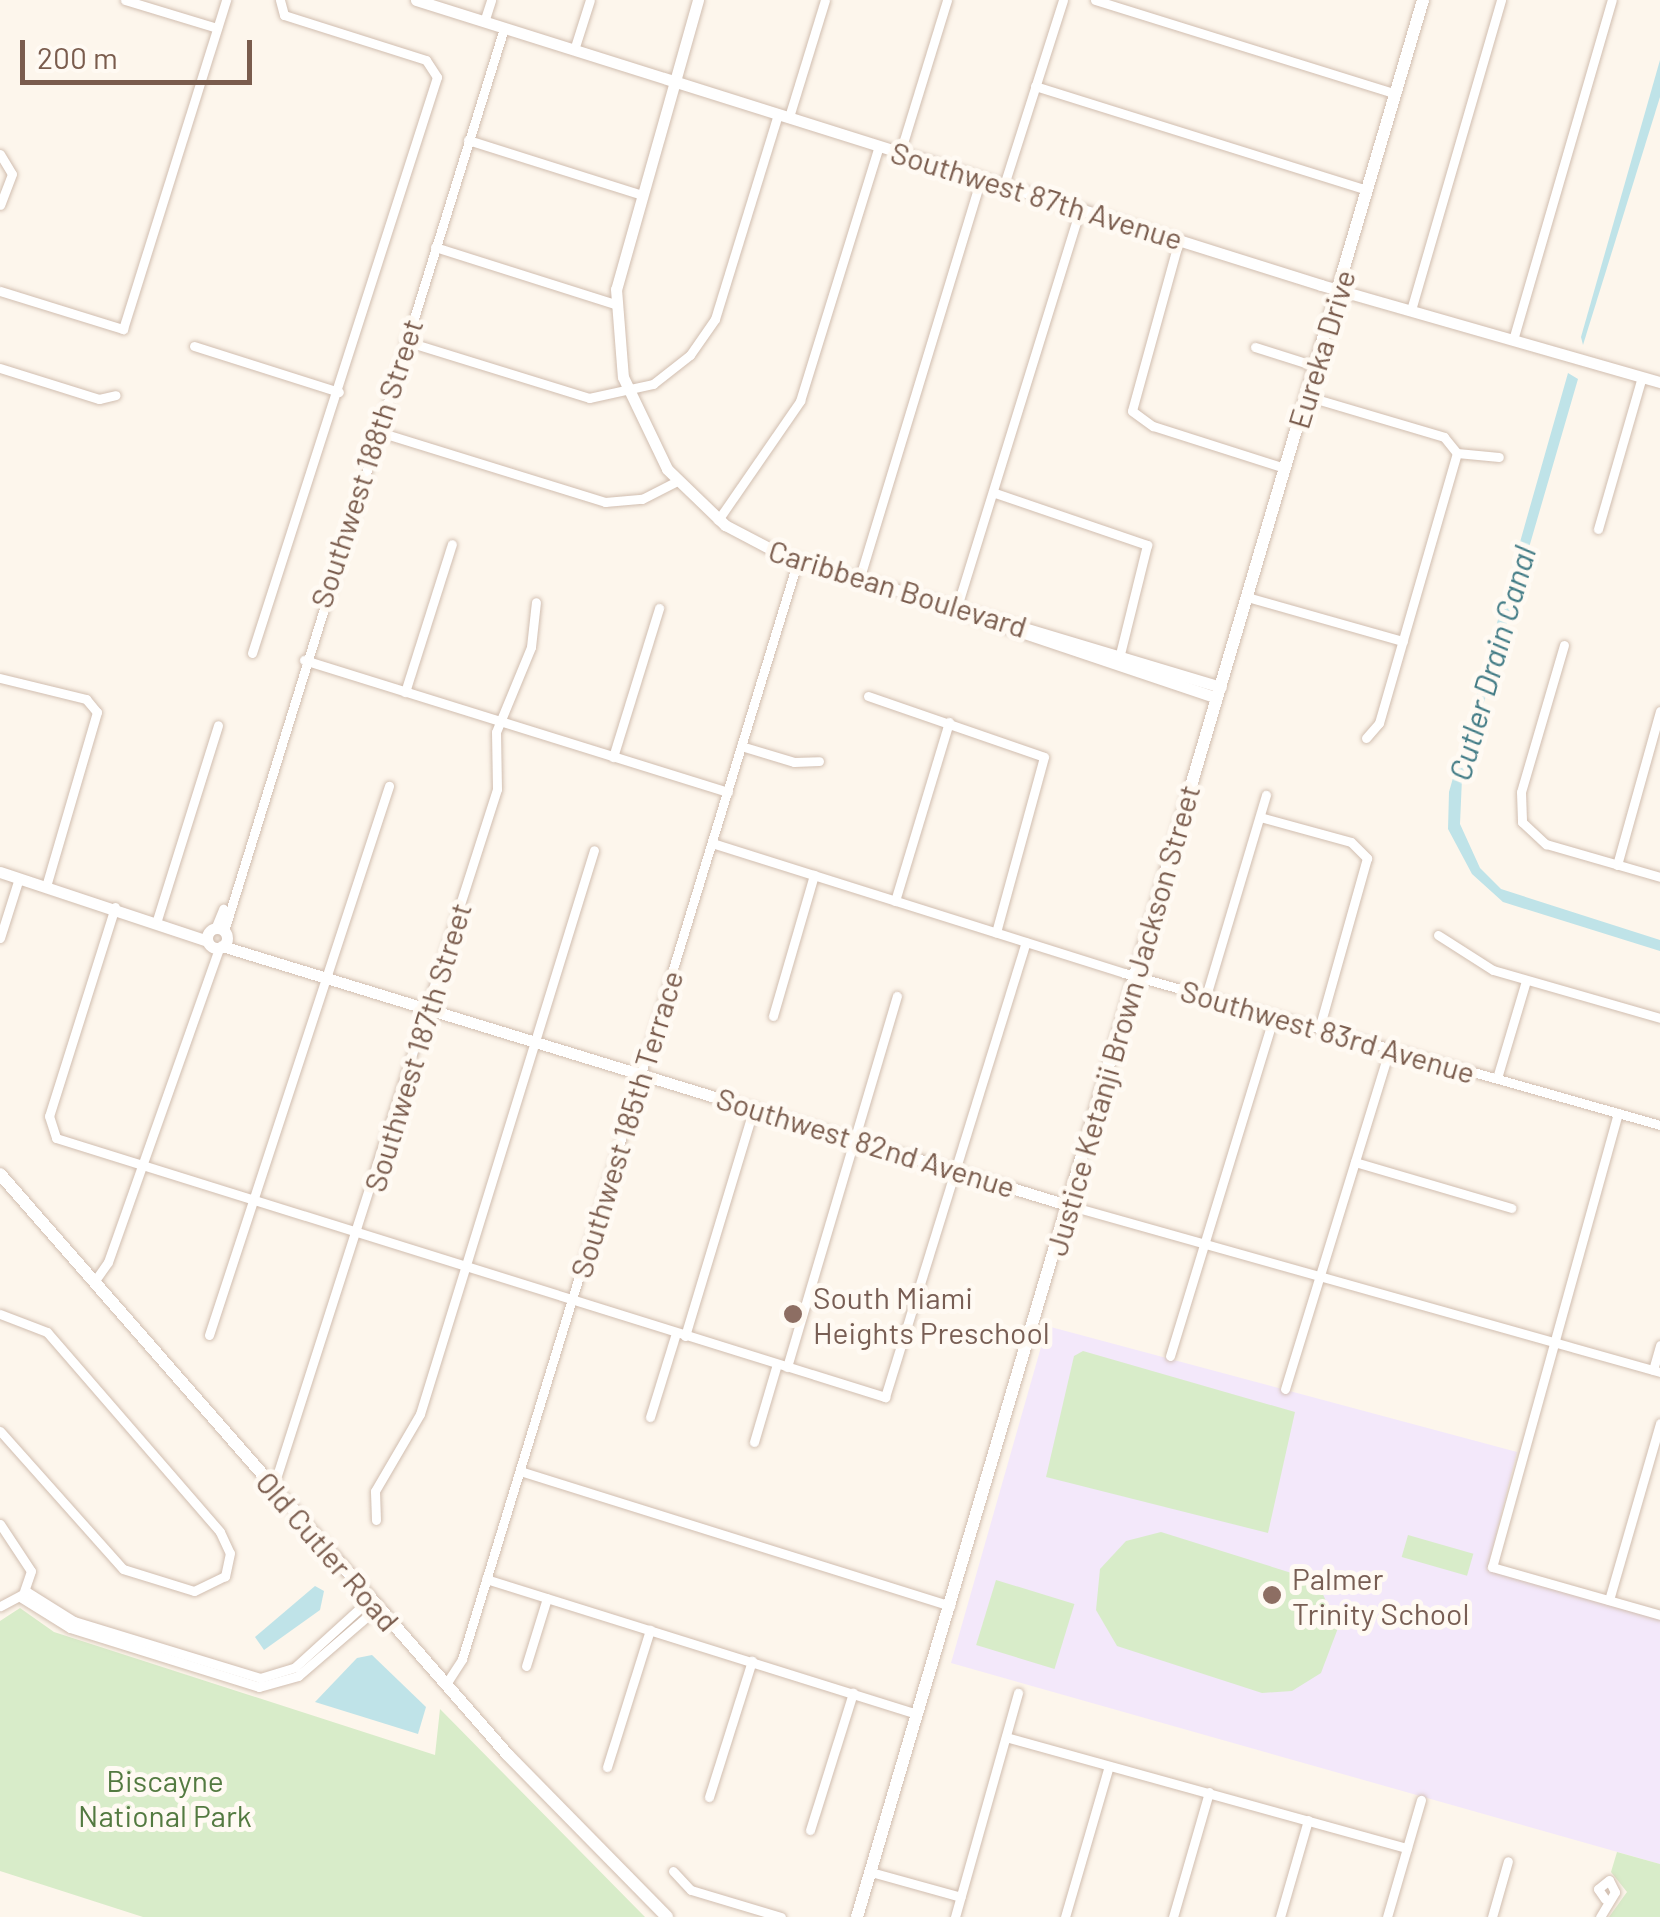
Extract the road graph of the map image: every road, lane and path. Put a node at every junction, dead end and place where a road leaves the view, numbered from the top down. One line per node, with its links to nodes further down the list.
1 (125, 0): 16 (street)
2 (226, 0): 16 (street)
3 (416, 0): 15 (street, Southwest 87th Avenue)
4 (491, 0): 15 (street)
5 (590, 0): 18 (street)
6 (698, 0): 19 (street, Caribbean Boulevard)
7 (826, 0): 22 (street)
8 (947, 0): 25 (street)
9 (1063, 0): 20 (street)
10 (1096, 0): 21 (street)
11 (1423, 0): 21 (main road, Eureka Drive)
12 (1501, 0): 38 (street)
13 (1612, 0): 39 (street)
14 (280, 6): 47 (street)
15 (484, 22): 17 (street, Southwest 87th Avenue)
16 (217, 28): 35 (street)
17 (504, 28): 18 (street, Southwest 87th Avenue); 23 (street, Southwest 188th Street)
18 (574, 50): 19 (street, Southwest 87th Avenue)
19 (674, 81): 22 (street, Southwest 87th Avenue); 30 (street, Caribbean Boulevard)
20 (1036, 86): 28 (street); 29 (street)
21 (1396, 94): 29 (main road, Eureka Drive)
22 (784, 116): 24 (street, Southwest 87th Avenue); 48 (street)
23 (468, 140): 30 (street); 34 (street, Southwest 188th Street)
24 (879, 146): 25 (street, Southwest 87th Avenue); 57 (street)
25 (900, 153): 27 (street, Southwest 87th Avenue)
26 (0, 154): 31 (street)
27 (981, 178): 28 (street, Southwest 87th Avenue); 61 (street)
28 (1004, 185): 32 (street, Southwest 87th Avenue)
29 (1368, 190): 36 (main road, Eureka Drive)
30 (639, 194): 37 (street, Caribbean Boulevard)
31 (0, 205)
32 (1080, 209): 33 (street, Southwest 87th Avenue); 56 (street)
33 (1179, 240): 36 (street, Southwest 87th Avenue); 54 (street)
34 (435, 247): 37 (street); 40 (street, Southwest 188th Street)
35 (0, 290)
36 (1338, 290): 38 (street, Southwest 87th Avenue); 43 (main road, Eureka Drive)
37 (615, 304): 48 (street, Caribbean Boulevard)
38 (1411, 310): 39 (street, Southwest 87th Avenue)
39 (1512, 340): 45 (street, Southwest 87th Avenue)
40 (405, 341): 48 (street); 51 (street, Southwest 188th Street)
41 (194, 346): 47 (street)
42 (1255, 347): 43 (street)
43 (1315, 366): 50 (main road, Eureka Drive)
44 (0, 368): 49 (street)
45 (1642, 376): 46 (street, Southwest 87th Avenue); 58 (street)
46 (1660, 382)
47 (339, 392): 68 (street)
48 (628, 394): 55 (street, Caribbean Boulevard)
49 (116, 395)
50 (1306, 396): 52 (street); 54 (main road, Eureka Drive)
51 (376, 431): 55 (street); 69 (street, Southwest 188th Street)
52 (1457, 453): 53 (street); 66 (street)
53 (1499, 456)
54 (1285, 468): 62 (main road, Eureka Drive)
55 (676, 480): 57 (street, Caribbean Boulevard)
56 (994, 493): 65 (street); 70 (street)
57 (718, 520): 60 (street, Caribbean Boulevard)
58 (1598, 529)
59 (452, 544): 72 (street)
60 (798, 560): 61 (street, Caribbean Boulevard); 80 (street, Southwest 185th Terrace)
61 (860, 580): 65 (street, Caribbean Boulevard)
62 (1247, 597): 66 (street); 73 (main road, Eureka Drive)
63 (536, 602): 76 (street, Southwest 187th Street)
64 (658, 608): 81 (street)
65 (956, 610): 70 (street, Caribbean Boulevard)
66 (1402, 642): 79 (street)
67 (1564, 645): 89 (street)
68 (252, 653)
69 (304, 660): 72 (street); 101 (street, Southwest 188th Street)
70 (1118, 661): 73 (street, Caribbean Boulevard)
71 (1, 678): 94 (street)
72 (405, 692): 76 (street)
73 (1219, 692): 104 (main road, Justice Ketanji Brown Jackson Street)
74 (868, 696): 77 (street)
75 (1660, 711): 89 (street)
76 (499, 721): 81 (street); 108 (street, Southwest 187th Street)
77 (949, 722): 95 (street); 98 (street)
78 (218, 725): 97 (street)
79 (1366, 738)
80 (742, 746): 82 (street); 84 (street, Southwest 185th Terrace)
81 (613, 757): 84 (street)
82 (819, 761)
83 (388, 786): 103 (street)
84 (728, 792): 87 (street, Southwest 185th Terrace)
85 (1266, 795): 86 (street)
86 (1260, 816): 107 (street); 112 (street)
87 (712, 843): 91 (street, Southwest 83rd Avenue); 115 (street, Southwest 185th Terrace)
88 (594, 850): 113 (street)
89 (1617, 865): 92 (street)
90 (0, 872): 93 (street, Southwest 82nd Avenue)
91 (814, 875): 95 (street, Southwest 83rd Avenue); 109 (street)
92 (1660, 877)
93 (19, 878): 94 (street, Southwest 82nd Avenue); 100 (street)
94 (46, 886): 96 (street, Southwest 82nd Avenue)
95 (895, 902): 98 (street, Southwest 83rd Avenue)
96 (115, 907): 97 (street, Southwest 82nd Avenue); 122 (street)
97 (157, 920): 101 (street, Southwest 82nd Avenue)
98 (996, 933): 102 (street, Southwest 83rd Avenue)
99 (1438, 935): 105 (street)
100 (0, 938)
101 (216, 939): 103 (street, Southwest 82nd Avenue); 122 (street, Southwest 188th Street)
102 (1026, 942): 104 (street, Southwest 83rd Avenue); 123 (street)
103 (326, 972): 108 (street, Southwest 82nd Avenue); 125 (street)
104 (1136, 976): 107 (street, Southwest 83rd Avenue); 126 (main road, Justice Ketanji Brown Jackson Street)
105 (1526, 981): 111 (street); 116 (street)
106 (897, 996): 120 (street)
107 (1206, 996): 110 (street, Southwest 83rd Avenue)
108 (430, 1004): 113 (street, Southwest 82nd Avenue); 128 (street, Southwest 187th Street)
109 (773, 1016)
110 (1274, 1016): 112 (street, Southwest 83rd Avenue); 129 (street)
111 (1660, 1018)
112 (1319, 1028): 114 (street, Southwest 83rd Avenue)
113 (536, 1038): 115 (street, Southwest 82nd Avenue); 130 (street)
114 (1390, 1048): 116 (street, Southwest 83rd Avenue); 121 (street)
115 (642, 1072): 117 (street, Southwest 82nd Avenue); 133 (street, Southwest 185th Terrace)
116 (1497, 1078): 118 (street, Southwest 83rd Avenue)
117 (754, 1107): 120 (street, Southwest 82nd Avenue); 136 (street)
118 (1618, 1113): 119 (street, Southwest 83rd Avenue); 137 (street)
119 (1660, 1124)
120 (855, 1139): 123 (street, Southwest 82nd Avenue); 140 (street)
121 (1355, 1162): 127 (street); 131 (street)
122 (140, 1164): 125 (street); 132 (street, Southwest 188th Street)
123 (958, 1171): 126 (street, Southwest 82nd Avenue); 140 (street)
124 (0, 1174): 132 (main road, Old Cutler Road)
125 (251, 1198): 128 (street); 135 (street)
126 (1067, 1205): 129 (street, Southwest 82nd Avenue); 157 (main road, Justice Ketanji Brown Jackson Street)
127 (1511, 1208)
128 (358, 1234): 130 (street); 148 (street, Southwest 187th Street)
129 (1205, 1244): 131 (street, Southwest 82nd Avenue); 139 (street)
130 (464, 1267): 133 (street); 149 (street)
131 (1320, 1276): 137 (street, Southwest 82nd Avenue); 142 (street)
132 (94, 1282): 148 (main road, Old Cutler Road)
133 (572, 1300): 136 (street); 147 (street, Southwest 185th Terrace)
134 (0, 1314): 145 (street)
135 (209, 1334)
136 (681, 1335): 140 (street); 143 (street)
137 (1552, 1342): 141 (street, Southwest 82nd Avenue); 154 (street)
138 (1660, 1345): 141 (street)
139 (1170, 1356)
140 (782, 1366): 146 (street)
141 (1657, 1371)
142 (1285, 1388)
143 (650, 1417)
144 (1660, 1423): 154 (street)
145 (0, 1432)
146 (754, 1442)
147 (520, 1470): 151 (street, Southwest 185th Terrace); 157 (street)
148 (273, 1488): 155 (main road, Old Cutler Road)
149 (376, 1520)
150 (0, 1524): 152 (street)
151 (486, 1579): 153 (street); 162 (street, Southwest 185th Terrace)
152 (23, 1594): 155 (street); 156 (street)
153 (547, 1598): 159 (street); 161 (street)
154 (1609, 1600): 158 (street)
155 (374, 1604): 162 (main road, Old Cutler Road)
156 (0, 1606)
157 (950, 1606): 165 (main road, Justice Ketanji Brown Jackson Street)
158 (1660, 1615)
159 (650, 1630): 160 (street); 167 (street)
160 (752, 1661): 164 (street); 170 (street)
161 (526, 1666)
162 (446, 1684): 180 (main road, Old Cutler Road)
163 (1018, 1693): 166 (street)
164 (852, 1694): 165 (street); 173 (street)
165 (917, 1714): 177 (main road, Justice Ketanji Brown Jackson Street)
166 (1006, 1736): 168 (street); 178 (street)
167 (608, 1766)
168 (1109, 1766): 169 (street); 184 (street)
169 (1209, 1792): 172 (street); 185 (street)
170 (709, 1796)
171 (1421, 1800): 174 (street)
172 (1308, 1820): 174 (street); 186 (street)
173 (810, 1830)
174 (1407, 1848): 187 (street)
175 (1508, 1860): 188 (street)
176 (673, 1871): 181 (street)
177 (871, 1872): 178 (street); 182 (main road, Justice Ketanji Brown Jackson Street)
178 (961, 1897): 183 (street)
179 (1605, 1900): 189 (street)
180 (667, 1917)
181 (781, 1917)
182 (857, 1917)
183 (955, 1917)
184 (1065, 1917)
185 (1174, 1917)
186 (1280, 1917)
187 (1387, 1917)
188 (1492, 1917)
189 (1600, 1917)

